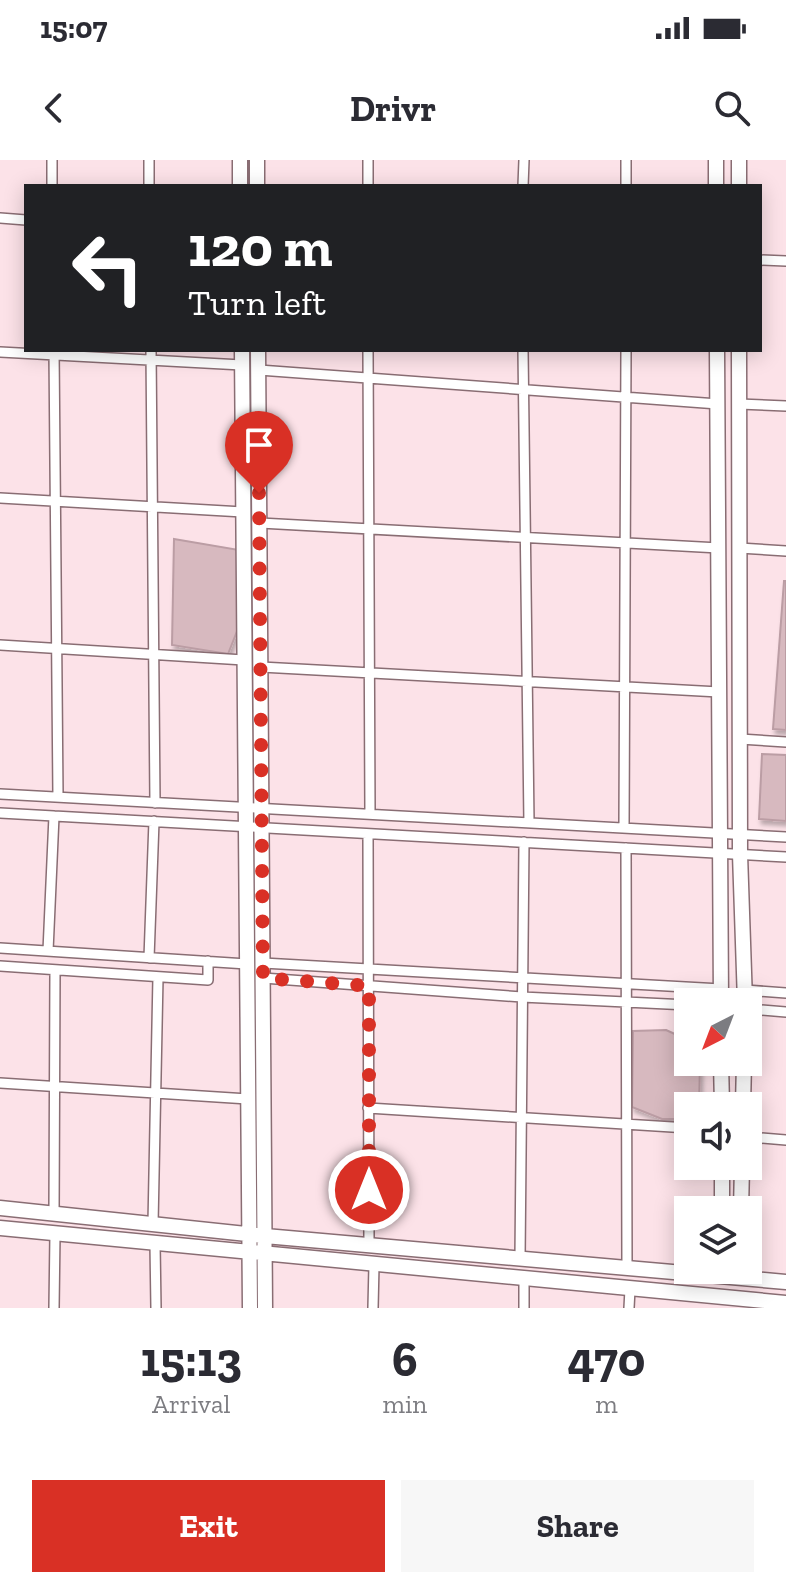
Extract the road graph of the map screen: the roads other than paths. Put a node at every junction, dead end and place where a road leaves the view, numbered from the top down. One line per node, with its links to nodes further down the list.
1 (52, 160): 10 (street)
2 (149, 160): 11 (street)
3 (240, 160): 12 (main road)
4 (257, 160): 13 (main road)
5 (368, 160): 14 (street)
6 (524, 160): 15 (street)
7 (626, 160): 16 (street)
8 (716, 160): 17 (main road)
9 (739, 160): 18 (main road)
10 (52, 184)
11 (149, 184)
12 (240, 184)
13 (257, 184)
14 (368, 184)
15 (523, 184)
16 (626, 184)
17 (716, 184)
18 (739, 184)
19 (0, 218): 20 (street)
20 (24, 220)
21 (762, 260): 22 (street)
22 (786, 261)
23 (0, 352): 24 (street)
24 (54, 352): 31 (street); 41 (street)
25 (258, 352): 33 (main road)
26 (368, 352): 34 (street)
27 (523, 352): 35 (street)
28 (626, 352): 36 (street)
29 (717, 352): 37 (main road)
30 (739, 352): 38 (main road)
31 (151, 355): 32 (street); 42 (street)
32 (242, 358): 43 (main road)
33 (259, 370): 34 (street); 44 (main road)
34 (368, 379): 35 (street); 45 (street)
35 (524, 390): 36 (street); 46 (street)
36 (625, 398): 37 (street); 47 (street)
37 (718, 404): 48 (main road)
38 (739, 404): 39 (street); 49 (main road)
39 (786, 406)
40 (0, 498): 41 (street)
41 (55, 501): 42 (street); 52 (street)
42 (152, 507): 43 (street); 53 (street)
43 (243, 512): 54 (main road)
44 (260, 523): 45 (street); 55 (main road)
45 (369, 529): 46 (street); 56 (street)
46 (526, 538): 47 (street); 57 (street)
47 (625, 543): 48 (street); 58 (street)
48 (719, 548): 59 (main road)
49 (739, 548): 50 (street); 60 (main road)
50 (786, 551)
51 (0, 645): 52 (street)
52 (57, 649): 53 (street); 63 (street)
53 (153, 654): 54 (street); 64 (street)
54 (244, 660): 65 (main road)
55 (261, 667): 56 (street); 66 (main road)
56 (369, 673): 57 (street); 68 (street)
57 (528, 682): 58 (street); 71 (street)
58 (624, 687): 59 (street); 74 (street)
59 (719, 692): 76 (main road)
60 (740, 739): 61 (street); 77 (main road)
61 (786, 742)
62 (0, 794): 63 (street)
63 (58, 797): 64 (street)
64 (155, 803): 65 (street)
65 (246, 807): 66 (street); 72 (main road)
66 (262, 808): 68 (street); 73 (main road)
67 (0, 813): 69 (street)
68 (370, 814): 71 (street)
69 (54, 816): 70 (street); 85 (street)
70 (154, 821): 72 (street); 86 (street)
71 (529, 823): 74 (street)
72 (246, 827): 73 (street); 88 (main road)
73 (262, 828): 75 (street); 92 (main road)
74 (624, 828): 76 (street)
75 (368, 834): 79 (street); 90 (street)
76 (720, 834): 77 (street); 81 (main road)
77 (739, 835): 78 (street); 82 (main road)
78 (786, 837)
79 (524, 842): 80 (street); 94 (street)
80 (626, 848): 81 (street); 95 (street)
81 (720, 853): 82 (street); 97 (main road)
82 (740, 854): 83 (street); 98 (main road)
83 (786, 857)
84 (0, 948): 85 (street)
85 (48, 951): 86 (street)
86 (149, 958): 87 (street)
87 (208, 961): 88 (street); 93 (street)
88 (247, 964): 110 (main road)
89 (0, 966): 91 (street)
90 (369, 969): 92 (street); 94 (street); 96 (street)
91 (55, 970): 93 (street); 108 (street)
92 (263, 971): 96 (street); 123 (main road)
93 (158, 977): 109 (street)
94 (523, 978): 95 (street); 102 (street)
95 (627, 984): 99 (street); 103 (street)
96 (369, 986): 102 (street); 111 (street)
97 (721, 988)
98 (745, 988)
99 (674, 990)
100 (786, 993): 101 (street)
101 (762, 995)
102 (522, 997): 103 (street); 112 (street)
103 (626, 1002): 104 (street); 113 (street)
104 (674, 1004)
105 (762, 1010): 106 (street)
106 (786, 1012)
107 (0, 1083): 108 (street)
108 (54, 1086): 109 (street); 118 (street)
109 (155, 1093): 110 (street); 119 (street)
110 (248, 1099): 122 (main road)
111 (368, 1108): 112 (street); 125 (street)
112 (521, 1117): 113 (street); 128 (street)
113 (627, 1124): 114 (street); 130 (street)
114 (674, 1127)
115 (762, 1138): 116 (street)
116 (786, 1140)
117 (0, 1208): 118 (main road)
118 (54, 1214): 119 (main road)
119 (153, 1224): 122 (main road)
120 (0, 1228): 121 (main road)
121 (55, 1234): 124 (main road); 139 (street)
122 (249, 1234): 123 (main road); 126 (main road)
123 (265, 1236): 125 (main road); 127 (main road)
124 (155, 1244): 126 (main road); 140 (street)
125 (369, 1245): 128 (main road)
126 (249, 1254): 127 (main road); 141 (main road)
127 (265, 1256): 129 (main road); 142 (main road)
128 (520, 1258): 130 (main road)
129 (374, 1265): 133 (main road); 143 (street)
130 (627, 1268): 131 (main road)
131 (674, 1270)
132 (762, 1278): 134 (main road)
133 (524, 1279): 135 (main road); 144 (street)
134 (786, 1282)
135 (630, 1289): 136 (main road); 145 (street)
136 (723, 1303): 138 (main road)
137 (786, 1303): 138 (main road)
138 (740, 1304)
139 (54, 1308)
140 (156, 1308)
141 (250, 1308)
142 (265, 1308)
143 (373, 1308)
144 (524, 1308)
145 (629, 1308)

